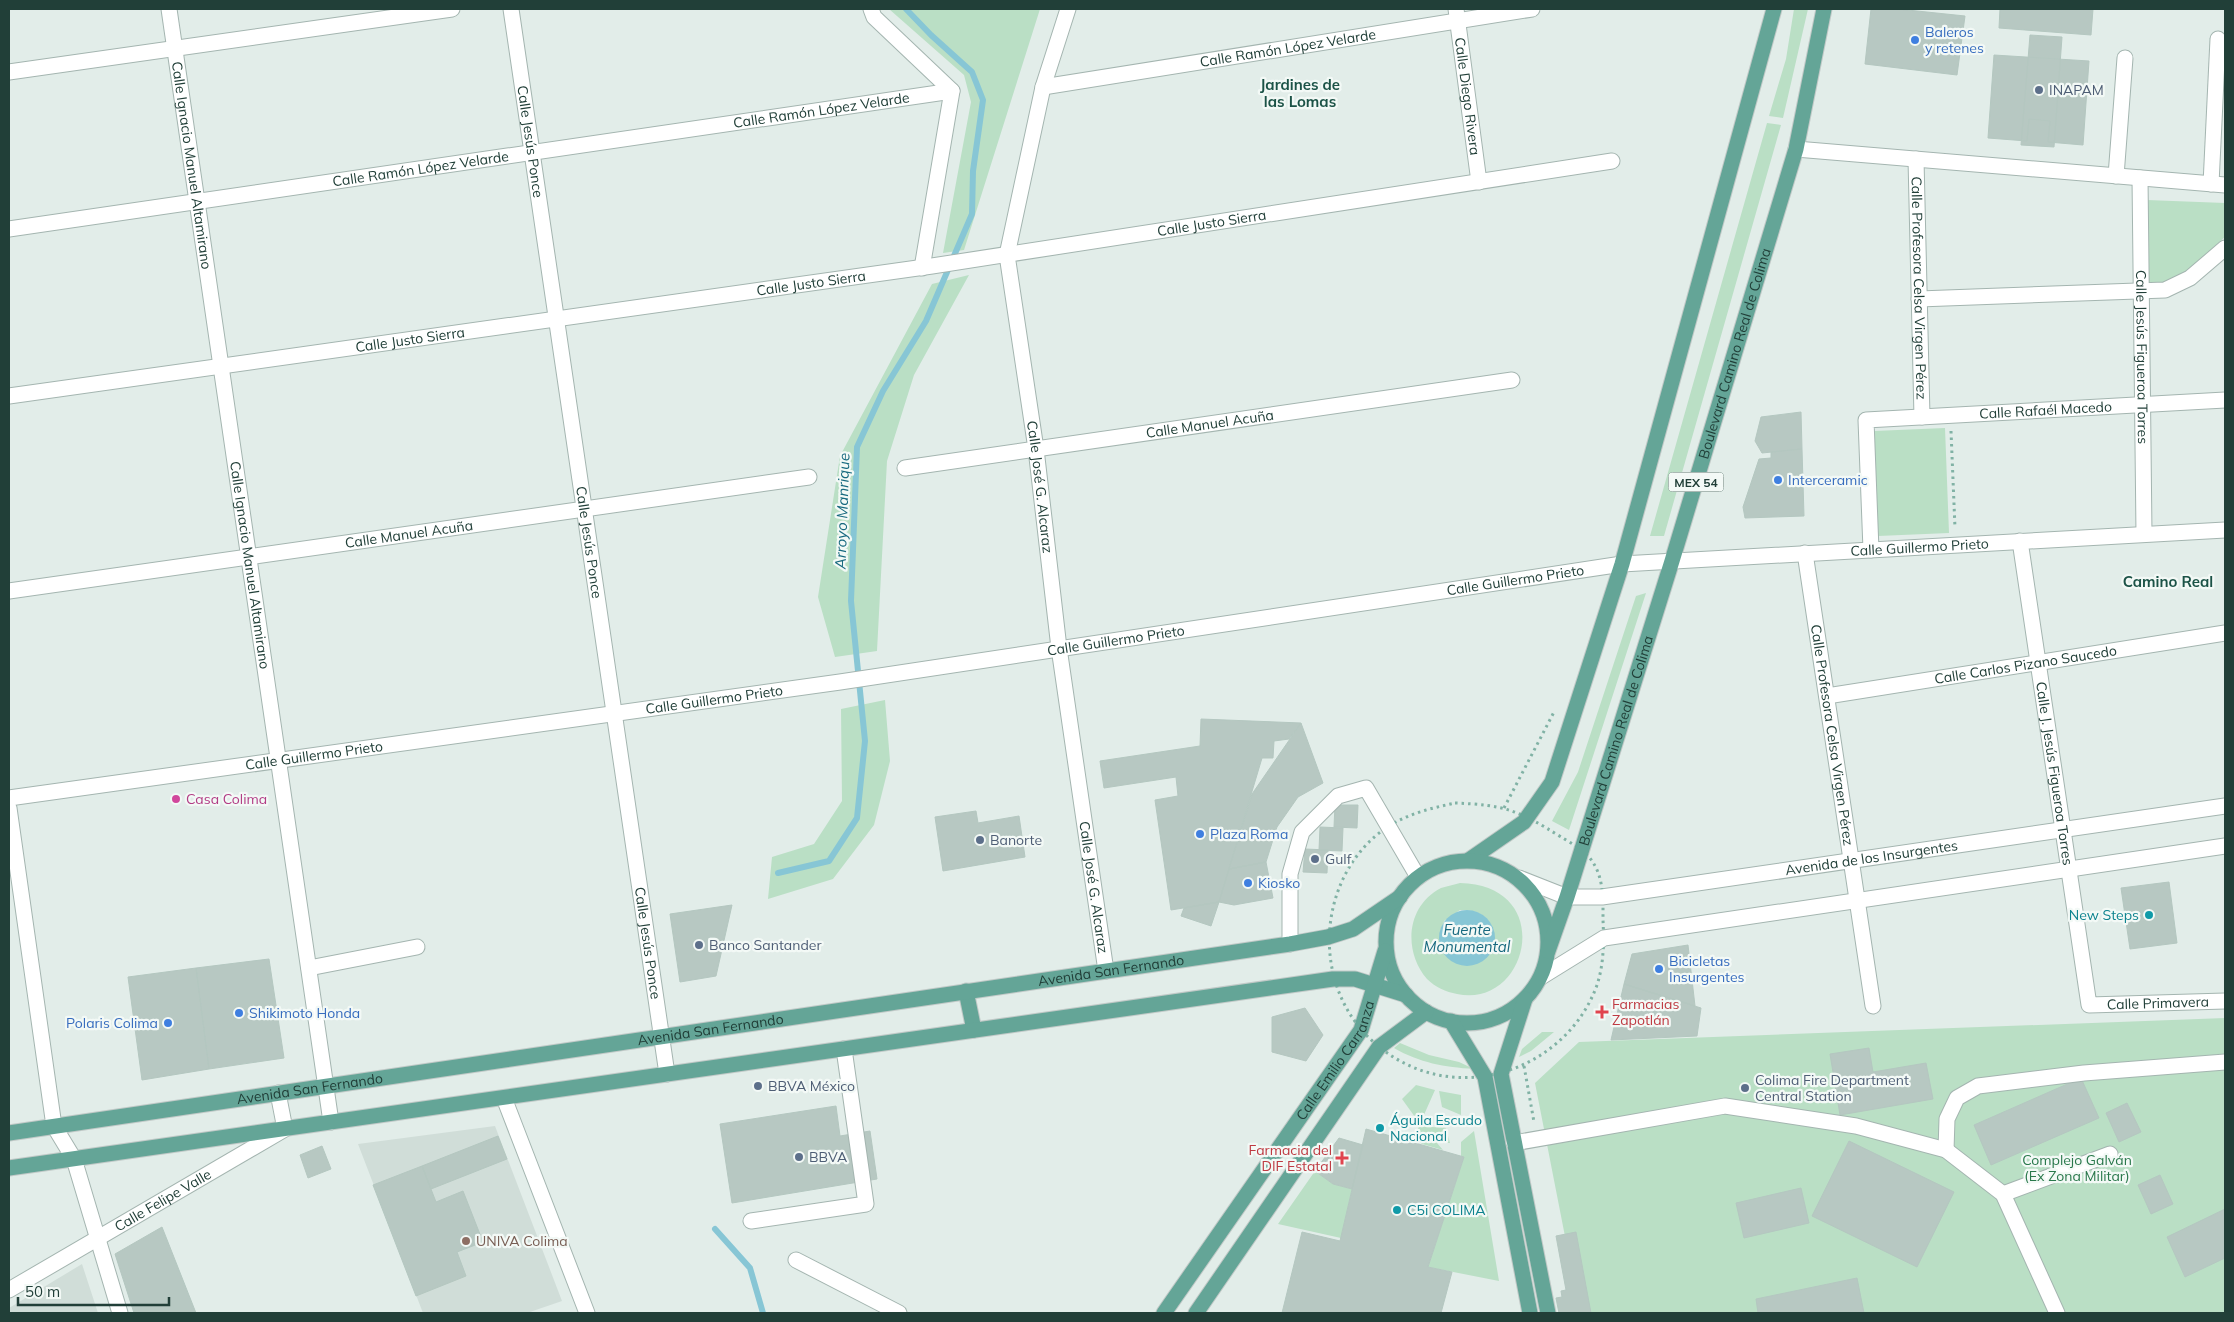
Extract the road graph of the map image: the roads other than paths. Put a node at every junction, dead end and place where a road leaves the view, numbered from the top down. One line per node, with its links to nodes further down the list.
1 (169, 9): 11 (street, Calle Ignacio Manuel Altamirano)
2 (452, 9): 11 (street)
3 (511, 9): 17 (street, Calle Jesús Ponce)
4 (871, 9): 15 (street)
5 (1068, 9): 14 (street, Calle José G. Alcaraz)
6 (1532, 9): 9 (street, Calle Ramón López Velarde)
7 (1771, 9): 49 (main road)
8 (1824, 9): 16 (main road, Boulevard Camino Real de Colima / MEX 54)
9 (1457, 14): 14 (street, Calle Ramón López Velarde); 22 (street, Calle Diego Rivera)
10 (2218, 39): 23 (street)
11 (175, 48): 13 (street); 24 (street, Calle Ignacio Manuel Altamirano)
12 (2125, 58): 20 (street)
13 (9, 72)
14 (1043, 87): 27 (street, Calle José G. Alcaraz)
15 (952, 91): 17 (street, Calle Ramón López Velarde); 28 (street)
16 (1796, 149): 18 (street); 48 (main road, Boulevard Camino Real de Colima / MEX 54)
17 (532, 152): 24 (street, Calle Ramón López Velarde); 31 (street, Calle Jesús Ponce)
18 (1916, 159): 20 (street); 30 (street, Calle Profesora Celsa Virgen Pérez)
19 (1612, 161): 22 (street, Calle Justo Sierra)
20 (2116, 176): 21 (street)
21 (2140, 178): 23 (street); 29 (street, Calle Jesús Figueroa Torres)
22 (1479, 182): 27 (street, Calle Justo Sierra)
23 (2218, 184)
24 (197, 201): 25 (street, Calle Ramón López Velarde); 32 (street, Calle Ignacio Manuel Altamirano)
25 (9, 229)
26 (2225, 248): 29 (street)
27 (1007, 255): 28 (street, Calle Justo Sierra); 38 (street, Calle José G. Alcaraz)
28 (927, 267): 31 (street, Calle Justo Sierra)
29 (2141, 293): 30 (street); 36 (street, Calle Jesús Figueroa Torres)
30 (1919, 299): 37 (street, Calle Profesora Celsa Virgen Pérez)
31 (556, 319): 32 (street, Calle Justo Sierra); 41 (street, Calle Jesús Ponce)
32 (221, 366): 34 (street, Calle Justo Sierra); 47 (street, Calle Ignacio Manuel Altamirano)
33 (1512, 380): 38 (street, Calle Manuel Acuña)
34 (9, 396)
35 (2225, 400): 36 (street, Calle Rafaél Macedo)
36 (2142, 406): 37 (street, Calle Rafaél Macedo); 43 (street, Calle Jesús Figueroa Torres)
37 (1922, 417): 45 (street, Calle Rafaél Macedo)
38 (1036, 449): 39 (street, Calle Manuel Acuña); 52 (street, Calle José G. Alcaraz)
39 (905, 468)
40 (809, 477): 41 (street, Calle Manuel Acuña)
41 (584, 510): 47 (street, Calle Manuel Acuña); 55 (street, Calle Jesús Ponce)
42 (2225, 530): 43 (street, Calle Guillermo Prieto)
43 (2144, 534): 44 (street, Calle Guillermo Prieto)
44 (2020, 541): 45 (street, Calle Guillermo Prieto); 53 (street, Calle J. Jesús Figueroa Torres)
45 (1871, 550): 46 (street, Calle Guillermo Prieto)
46 (1805, 553): 48 (street, Calle Guillermo Prieto); 54 (street, Calle Profesora Celsa Virgen Pérez)
47 (249, 557): 50 (street, Calle Manuel Acuña); 56 (street, Calle Ignacio Manuel Altamirano)
48 (1672, 561): 49 (street, Calle Guillermo Prieto); 68 (main road, Boulevard Camino Real de Colima / MEX 54)
49 (1622, 564): 52 (street, Calle Guillermo Prieto); 62 (main road)
50 (9, 591)
51 (2225, 633): 53 (street, Calle Carlos Pizano Saucedo)
52 (1059, 648): 55 (street, Calle Guillermo Prieto); 75 (street, Calle José G. Alcaraz)
53 (2038, 663): 54 (street, Calle Carlos Pizano Saucedo); 60 (street, Calle J. Jesús Figueroa Torres)
54 (1827, 696): 63 (street, Calle Profesora Celsa Virgen Pérez)
55 (614, 713): 56 (street, Calle Guillermo Prieto); 87 (street, Calle Jesús Ponce)
56 (279, 760): 57 (street, Calle Guillermo Prieto); 74 (street, Calle Ignacio Manuel Altamirano)
57 (9, 798)
58 (2225, 806): 60 (street, Avenida de los Insurgentes)
59 (9, 808): 95 (street)
60 (2063, 830): 63 (street, Avenida de los Insurgentes); 64 (street, Calle J. Jesús Figueroa Torres)
61 (2225, 846): 64 (street)
62 (1469, 860): 65 (main road); 66 (main road)
63 (1852, 862): 68 (street, Avenida de los Insurgentes); 69 (street, Calle Profesora Celsa Virgen Pérez)
64 (2069, 869): 69 (street); 82 (street, Calle J. Jesús Figueroa Torres)
65 (1418, 877): 67 (main road); 70 (street)
66 (1519, 878): 68 (street, Avenida de los Insurgentes); 73 (main road)
67 (1400, 897): 70 (main road, Avenida San Fernando); 72 (main road)
68 (1567, 897): 73 (main road, Boulevard Camino Real de Colima / MEX 54)
69 (1858, 901): 76 (street); 83 (street, Calle Profesora Celsa Virgen Pérez)
70 (1290, 944): 75 (main road, Avenida San Fernando)
71 (417, 947): 74 (street)
72 (1386, 947): 77 (main road, Calle Emilio Carranza); 79 (main road)
73 (1548, 951): 76 (main road)
74 (309, 968): 91 (street, Calle Ignacio Manuel Altamirano)
75 (1106, 971): 78 (main road, Avenida San Fernando)
76 (1540, 977): 80 (main road)
77 (1376, 986): 79 (main road); 86 (main road); 111 (main road, Calle Emilio Carranza)
78 (966, 991): 86 (main road); 87 (main road, Avenida San Fernando)
79 (1406, 995): 84 (main road)
80 (1524, 999): 85 (main road); 98 (main road)
81 (2225, 1001): 82 (street, Calle Primavera)
82 (2089, 1005)
83 (1873, 1006)
84 (1426, 1012): 85 (main road); 112 (main road, Calle Emilio Carranza)
85 (1451, 1021): 113 (main road)
86 (974, 1030): 88 (main road)
87 (662, 1036): 90 (street, Calle Jesús Ponce); 91 (main road, Avenida San Fernando)
88 (844, 1049): 90 (main road); 104 (street)
89 (2225, 1062): 99 (street)
90 (668, 1074): 93 (main road)
91 (326, 1086): 92 (main road, Avenida San Fernando); 94 (street, Calle Ignacio Manuel Altamirano)
92 (278, 1093): 95 (main road, Avenida San Fernando); 96 (street)
93 (504, 1098): 94 (main road); 109 (street)
94 (331, 1122): 96 (main road)
95 (54, 1126): 97 (main road, Avenida San Fernando); 101 (street)
96 (285, 1129): 101 (main road); 105 (street, Calle Felipe Valle)
97 (9, 1133)
98 (1514, 1143): 99 (street); 114 (main road)
99 (1946, 1150): 103 (street)
100 (2110, 1154): 103 (street)
101 (74, 1159): 102 (main road); 105 (street)
102 (9, 1168)
103 (2003, 1194): 115 (street)
104 (751, 1221)
105 (98, 1239): 107 (street, Calle Felipe Valle); 108 (street)
106 (796, 1260): 110 (street)
107 (9, 1290)
108 (120, 1313)
109 (587, 1313)
110 (899, 1313)
111 (1164, 1313)
112 (1196, 1313)
113 (1530, 1313)
114 (1548, 1313)
115 (2057, 1313)

